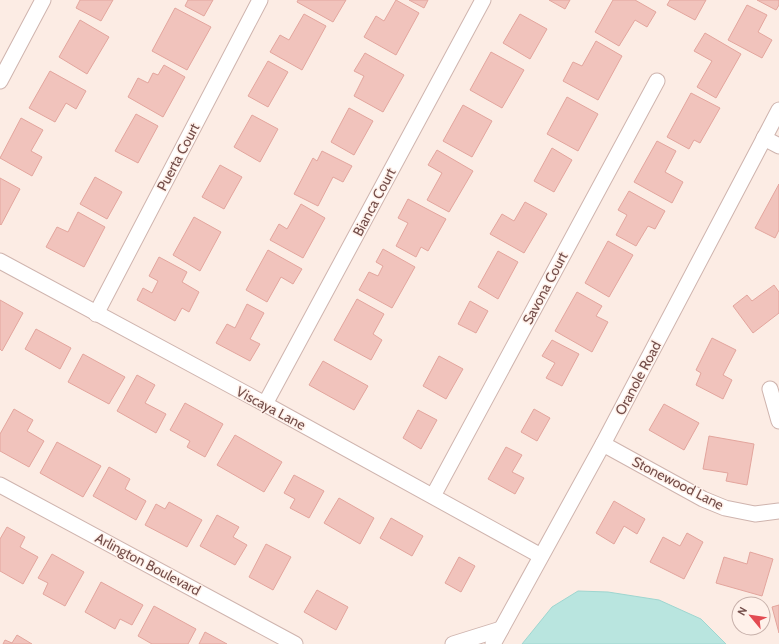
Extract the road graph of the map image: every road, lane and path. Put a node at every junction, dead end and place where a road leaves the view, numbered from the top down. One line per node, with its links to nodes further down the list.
1 (44, 0): 4 (street)
2 (260, 0): 10 (street, Puerta Court)
3 (483, 0): 12 (street, Bianca Court)
4 (0, 81)
5 (658, 81): 16 (street, Savona Court)
6 (779, 110): 7 (street, Oranole Road)
7 (764, 138): 8 (street); 14 (street, Oranole Road)
8 (779, 146)
9 (0, 261): 10 (street, Viscaya Lane)
10 (96, 314): 12 (street, Viscaya Lane)
11 (770, 389): 13 (street)
12 (265, 404): 16 (street, Viscaya Lane)
13 (779, 421)
14 (603, 444): 17 (street, Stonewood Lane); 18 (street, Oranole Road)
15 (0, 485): 20 (street, Arlington Boulevard)
16 (433, 496): 18 (street, Viscaya Lane)
17 (779, 511)
18 (541, 556): 19 (street, Oranole Road)
19 (501, 629): 21 (street); 22 (street, Oranole Road)
20 (295, 644)
21 (453, 644)
22 (494, 644)

